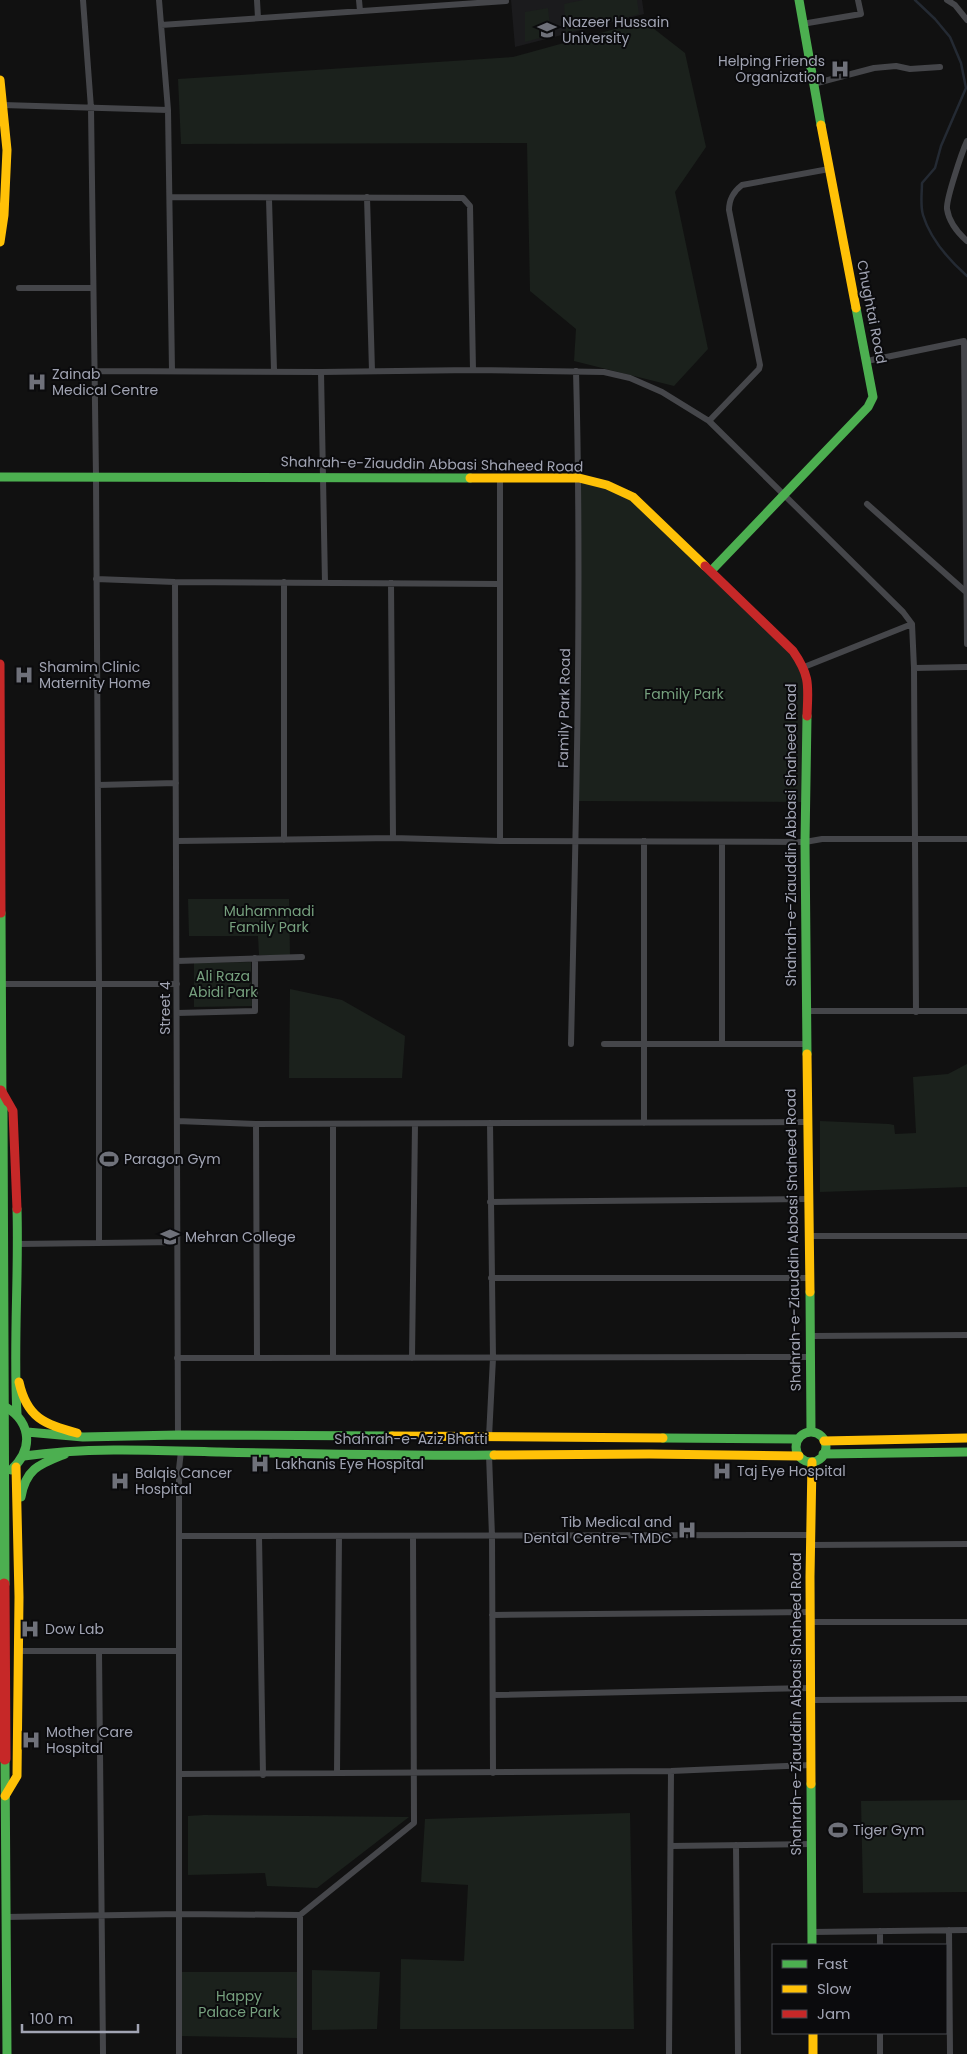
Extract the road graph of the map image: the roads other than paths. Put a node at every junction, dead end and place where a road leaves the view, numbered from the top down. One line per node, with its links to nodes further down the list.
1 (83, 0): 19 (street)
2 (159, 0): 14 (street)
3 (257, 0): 11 (street)
4 (359, 0): 10 (street)
5 (799, 0): 13 (main road, Chughtai Road)
6 (858, 0): 13 (street)
7 (947, 0): 12 (street)
8 (506, 1): 9 (street)
9 (461, 2): 10 (street)
10 (360, 11): 11 (street)
11 (258, 18): 14 (street)
12 (967, 20)
13 (802, 24): 17 (main road, Chughtai Road)
14 (162, 25): 20 (street)
15 (940, 67): 17 (street)
16 (0, 80): 18 (main road)
17 (813, 84): 22 (main road, Chughtai Road)
18 (3, 105): 19 (street); 27 (main road)
19 (91, 108): 20 (street); 29 (street)
20 (168, 110): 24 (street)
21 (967, 141): 26 (street)
22 (829, 169): 30 (main road, Chughtai Road); 38 (street)
23 (367, 197): 25 (street); 32 (street); 35 (street)
24 (170, 198): 25 (street); 34 (street)
25 (269, 198): 31 (street)
26 (967, 241)
27 (0, 242)
28 (18, 288): 29 (street)
29 (93, 288): 33 (street)
30 (867, 361): 44 (main road, Chughtai Road); 53 (street)
31 (274, 370): 34 (street); 37 (street)
32 (473, 370): 35 (street); 36 (street)
33 (94, 371): 34 (street); 40 (street)
34 (172, 371)
35 (372, 371): 37 (street)
36 (576, 371): 38 (street); 42 (street, Family Park Road)
37 (321, 372): 41 (street)
38 (708, 420): 44 (street)
39 (0, 477): 40 (main road, Shahrah-e-Ziauddin Abbasi Shaheed Road)
40 (96, 477): 41 (main road, Shahrah-e-Ziauddin Abbasi Shaheed Road); 47 (street)
41 (324, 478): 43 (main road, Shahrah-e-Ziauddin Abbasi Shaheed Road); 50 (street)
42 (579, 478): 43 (main road, Shahrah-e-Ziauddin Abbasi Shaheed Road); 46 (main road, Shahrah-e-Ziauddin Abbasi Shaheed Road); 68 (street, Family Park Road)
43 (500, 479): 52 (street)
44 (783, 493): 46 (main road, Chughtai Road); 54 (street)
45 (867, 504): 53 (street)
46 (711, 571): 57 (main road, Shahrah-e-Ziauddin Abbasi Shaheed Road)
47 (96, 579): 48 (street); 61 (street)
48 (174, 582): 49 (street); 60 (street, Street 4)
49 (284, 582): 50 (street); 65 (street)
50 (325, 583): 51 (street)
51 (391, 583): 52 (street); 62 (street)
52 (500, 584): 67 (street)
53 (966, 592): 55 (street)
54 (912, 624): 57 (street); 59 (street)
55 (967, 644)
56 (0, 664): 76 (main road)
57 (804, 667): 71 (main road, Shahrah-e-Ziauddin Abbasi Shaheed Road)
58 (967, 667): 59 (street)
59 (914, 668): 63 (street)
60 (176, 783): 61 (street); 66 (street, Street 4)
61 (98, 785): 75 (street)
62 (393, 838): 65 (street); 67 (street)
63 (916, 839): 64 (street); 71 (street); 80 (street)
64 (967, 839)
65 (284, 840): 66 (street)
66 (176, 841): 74 (street, Street 4)
67 (500, 841): 68 (street)
68 (576, 841): 69 (street); 82 (street, Family Park Road)
69 (644, 841): 70 (street); 84 (street)
70 (722, 842): 71 (street); 85 (street)
71 (804, 842): 79 (main road, Shahrah-e-Ziauddin Abbasi Shaheed Road)
72 (302, 957): 73 (street)
73 (255, 958): 74 (street); 81 (street)
74 (177, 961): 77 (street, Street 4)
75 (99, 983): 76 (street); 77 (street); 99 (street)
76 (1, 984): 87 (main road)
77 (177, 984): 81 (street, Street 4)
78 (967, 1011): 80 (street)
79 (806, 1012): 80 (street); 86 (main road, Shahrah-e-Ziauddin Abbasi Shaheed Road)
80 (916, 1012)
81 (177, 1013): 88 (street, Street 4)
82 (571, 1044)
83 (604, 1044): 84 (street)
84 (645, 1044): 85 (street); 91 (street)
85 (722, 1044): 86 (street)
86 (806, 1044): 89 (main road, Shahrah-e-Ziauddin Abbasi Shaheed Road)
87 (1, 1089): 101 (main road); 157 (main road, bridge)
88 (177, 1121): 92 (street); 100 (street, Street 4)
89 (806, 1122): 91 (street); 95 (main road, Shahrah-e-Ziauddin Abbasi Shaheed Road)
90 (490, 1123): 91 (street); 94 (street); 96 (street)
91 (644, 1123)
92 (256, 1124): 93 (street); 109 (street)
93 (333, 1124): 94 (street); 110 (street)
94 (414, 1124): 111 (street)
95 (807, 1199): 96 (street); 97 (main road, Shahrah-e-Ziauddin Abbasi Shaheed Road)
96 (490, 1202): 102 (street)
97 (810, 1236): 98 (street); 103 (main road, Shahrah-e-Ziauddin Abbasi Shaheed Road)
98 (967, 1236)
99 (99, 1242): 100 (street); 101 (street)
100 (177, 1242): 108 (street, Street 4)
101 (18, 1244): 104 (main road)
102 (491, 1278): 103 (street); 112 (street)
103 (810, 1278): 106 (main road, Shahrah-e-Ziauddin Abbasi Shaheed Road)
104 (18, 1312): 114 (main road); 118 (main road)
105 (967, 1335): 106 (street)
106 (811, 1336): 107 (main road, Shahrah-e-Ziauddin Abbasi Shaheed Road)
107 (810, 1356): 112 (street); 116 (main road, Shahrah-e-Ziauddin Abbasi Shaheed Road)
108 (177, 1358): 109 (street); 117 (street, Street 4)
109 (256, 1358): 110 (street)
110 (333, 1358): 111 (street)
111 (412, 1358): 112 (street)
112 (493, 1358): 119 (street)
113 (0, 1404): 114 (main road)
114 (17, 1414): 115 (main road)
115 (27, 1432): 118 (main road, Shahrah-e-Aziz Bhatti); 128 (main road)
116 (811, 1432): 121 (main road); 122 (main road)
117 (178, 1435): 118 (main road, Shahrah-e-Aziz Bhatti); 119 (main road, Shahrah-e-Aziz Bhatti)
118 (90, 1436)
119 (490, 1437): 121 (main road, Shahrah-e-Aziz Bhatti)
120 (967, 1438): 122 (main road)
121 (798, 1439): 129 (main road)
122 (824, 1441): 126 (main road)
123 (181, 1451): 124 (main road, Shahrah-e-Aziz Bhatti); 127 (main road, Shahrah-e-Aziz Bhatti); 134 (street)
124 (72, 1452): 128 (main road, Shahrah-e-Aziz Bhatti); 133 (main road)
125 (967, 1452): 126 (main road)
126 (823, 1454): 130 (main road)
127 (489, 1455): 129 (main road, Shahrah-e-Aziz Bhatti); 138 (street)
128 (24, 1456): 131 (main road)
129 (799, 1456): 130 (main road)
130 (812, 1462): 139 (main road, Shahrah-e-Ziauddin Abbasi Shaheed Road)
131 (16, 1467): 132 (main road); 133 (main road)
132 (0, 1476)
133 (17, 1525): 144 (main road)
134 (179, 1536): 135 (street); 145 (street)
135 (259, 1536): 136 (street); 156 (street)
136 (339, 1536): 137 (street); 152 (street)
137 (412, 1536): 138 (street); 155 (street)
138 (492, 1536): 139 (street); 141 (street)
139 (810, 1540): 140 (street); 142 (main road, Shahrah-e-Ziauddin Abbasi Shaheed Road)
140 (967, 1544)
141 (492, 1615): 142 (street); 148 (street)
142 (810, 1617): 143 (street); 147 (main road, Shahrah-e-Ziauddin Abbasi Shaheed Road)
143 (967, 1622)
144 (19, 1651): 146 (street); 157 (main road)
145 (180, 1651): 146 (street); 154 (street)
146 (99, 1652): 162 (street)
147 (811, 1694): 148 (street); 149 (street); 150 (main road, Shahrah-e-Ziauddin Abbasi Shaheed Road)
148 (493, 1695): 153 (street)
149 (967, 1699)
150 (811, 1765): 151 (street); 158 (main road, Shahrah-e-Ziauddin Abbasi Shaheed Road)
151 (671, 1771): 153 (street); 160 (street)
152 (337, 1773): 155 (street); 156 (street)
153 (493, 1773): 155 (street)
154 (180, 1774): 156 (street); 161 (street)
155 (415, 1774): 163 (street)
156 (263, 1775)
157 (4, 1797): 164 (main road)
158 (812, 1844): 159 (street); 168 (main road, Shahrah-e-Ziauddin Abbasi Shaheed Road)
159 (736, 1845): 160 (street); 178 (street)
160 (670, 1846): 177 (street)
161 (180, 1914): 162 (street); 163 (street); 175 (street)
162 (102, 1915): 164 (street); 174 (street)
163 (300, 1915): 176 (street)
164 (5, 1917): 173 (main road)
165 (949, 1930): 166 (street); 167 (street); 181 (street)
166 (967, 1930)
167 (880, 1931): 168 (street); 170 (street)
168 (812, 1932): 169 (main road, Shahrah-e-Ziauddin Abbasi Shaheed Road)
169 (812, 1944)
170 (880, 1944)
171 (812, 2034): 179 (main road)
172 (880, 2034): 180 (street)
173 (7, 2054)
174 (103, 2054)
175 (179, 2054)
176 (300, 2054)
177 (669, 2054)
178 (738, 2054)
179 (812, 2054)
180 (880, 2054)
181 (950, 2054)

